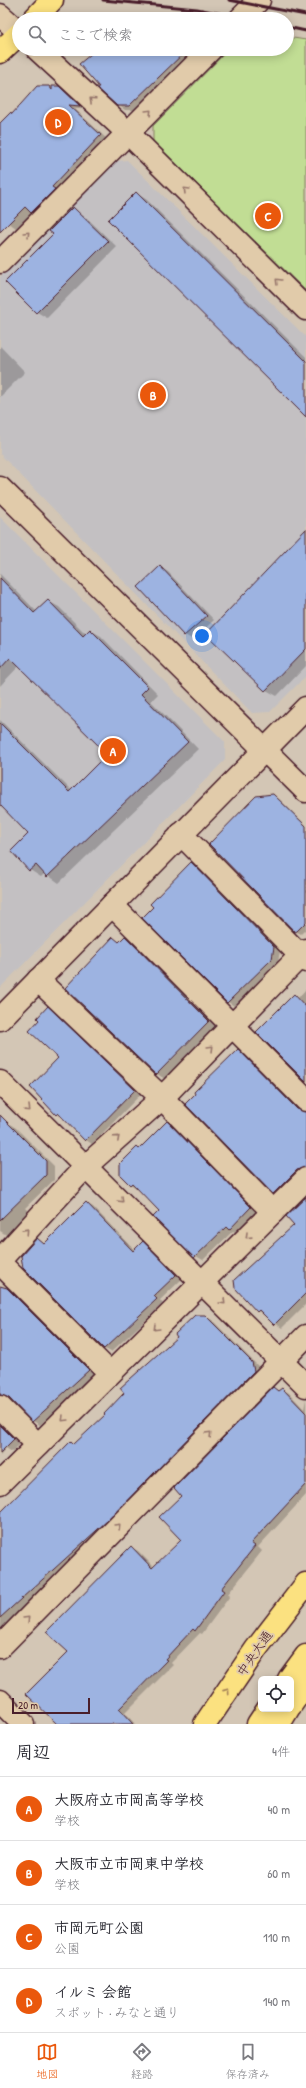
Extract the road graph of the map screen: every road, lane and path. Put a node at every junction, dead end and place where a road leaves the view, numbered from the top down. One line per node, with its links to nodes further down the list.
1 (52, 0): 3 (main road)
2 (259, 0): 4 (street)
3 (41, 12)
4 (247, 12)
5 (0, 15): 6 (street)
6 (12, 26)
7 (12, 40): 8 (main road)
8 (0, 52)
9 (45, 56): 11 (street, one-way to 9)
10 (203, 56): 11 (street, one-way to 10)
11 (128, 133): 12 (street, one-way to 11); 13 (street, one-way to 11)
12 (0, 262)
13 (306, 309)
14 (0, 488): 16 (street)
15 (306, 708): 16 (street)
16 (264, 750): 17 (street); 18 (street)
17 (306, 792)
18 (181, 834): 19 (street); 20 (street)
19 (112, 905): 21 (street); 23 (street)
20 (304, 955): 23 (street)
21 (38, 980): 22 (street); 25 (street)
22 (0, 1019)
23 (232, 1027): 25 (street, one-way to 23); 26 (street)
24 (0, 1082): 27 (street, one-way to 27)
25 (162, 1098): 27 (street, one-way to 25); 29 (street)
26 (306, 1100)
27 (86, 1166): 30 (street, one-way to 27); 32 (street, one-way to 32)
28 (306, 1180): 29 (street)
29 (273, 1212): 32 (street, one-way to 32)
30 (0, 1260)
31 (0, 1263): 35 (street)
32 (202, 1281): 34 (street, one-way to 34); 35 (street, one-way to 35)
33 (306, 1336): 34 (street)
34 (282, 1360): 36 (street); 41 (street, one-way to 34)
35 (110, 1373): 38 (street, one-way to 38)
36 (306, 1386)
37 (0, 1407): 38 (street)
38 (38, 1445): 39 (street)
39 (0, 1483)
40 (306, 1584): 50 (main road, 中央大通, one-way to 40)
41 (0, 1647)
42 (306, 1656): 43 (main road)
43 (291, 1676)
44 (306, 1683): 45 (main road)
45 (294, 1701)
46 (0, 1702): 49 (street)
47 (266, 1712): 51 (main road)
48 (286, 1712): 52 (main road)
49 (23, 1724)
50 (205, 1724)
51 (258, 1724)
52 (279, 1724)

